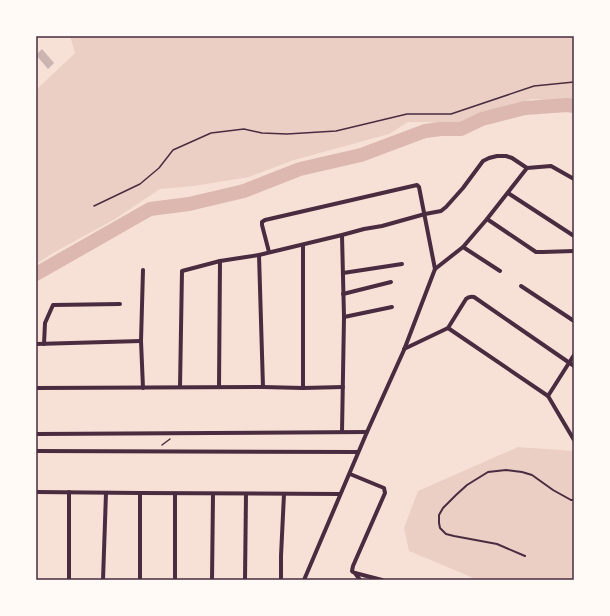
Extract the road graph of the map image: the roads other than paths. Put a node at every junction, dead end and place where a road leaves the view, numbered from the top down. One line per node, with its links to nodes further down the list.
1 (527, 168): 2 (street); 3 (street); 4 (street)
2 (573, 177)
3 (508, 193): 5 (street); 7 (street)
4 (425, 214): 6 (street); 11 (street); 15 (street)
5 (487, 220): 9 (street); 10 (street)
6 (342, 236): 8 (street); 18 (street)
7 (574, 236)
8 (303, 245): 11 (street); 40 (street)
9 (463, 247): 15 (street); 17 (street)
10 (574, 251)
11 (269, 252): 12 (street)
12 (260, 255): 13 (street); 36 (street)
13 (220, 261): 34 (street); 35 (street)
14 (402, 264): 18 (street)
15 (436, 269): 30 (street)
16 (143, 270): 27 (street)
17 (500, 272)
18 (343, 273): 21 (street)
19 (391, 282): 21 (street)
20 (521, 286): 25 (street)
21 (344, 294): 24 (street)
22 (120, 304): 29 (street)
23 (392, 307): 24 (street)
24 (344, 317): 37 (street)
25 (574, 321)
26 (448, 328): 30 (street); 32 (street); 41 (street)
27 (141, 341): 29 (street); 39 (street)
28 (36, 344): 29 (street)
29 (44, 344)
30 (404, 350): 43 (street)
31 (574, 355): 32 (street)
32 (569, 363): 33 (street); 41 (street)
33 (574, 366)
34 (180, 387): 35 (street); 39 (street)
35 (219, 387): 36 (street)
36 (263, 387): 40 (street)
37 (343, 387): 40 (street); 42 (street)
38 (36, 388): 39 (street)
39 (143, 388)
40 (303, 388)
41 (548, 396): 45 (street)
42 (342, 432): 43 (street); 44 (street)
43 (367, 432): 47 (street)
44 (36, 434)
45 (574, 440)
46 (36, 451): 47 (street)
47 (358, 452): 48 (street)
48 (350, 474): 57 (street); 60 (street)
49 (36, 492): 50 (street)
50 (69, 492): 51 (street); 61 (street)
51 (106, 493): 52 (street); 62 (street)
52 (140, 494): 53 (street); 63 (street)
53 (175, 494): 54 (street); 64 (street)
54 (213, 494): 55 (street); 65 (street)
55 (246, 494): 56 (street); 66 (street)
56 (284, 494): 57 (street); 67 (street)
57 (340, 494): 68 (street)
58 (574, 500): 59 (lane)
59 (525, 556)
60 (355, 573): 69 (street); 70 (street)
61 (69, 580)
62 (103, 580)
63 (140, 580)
64 (175, 580)
65 (212, 580)
66 (245, 580)
67 (281, 580)
68 (304, 580)
69 (360, 580)
70 (382, 580)

